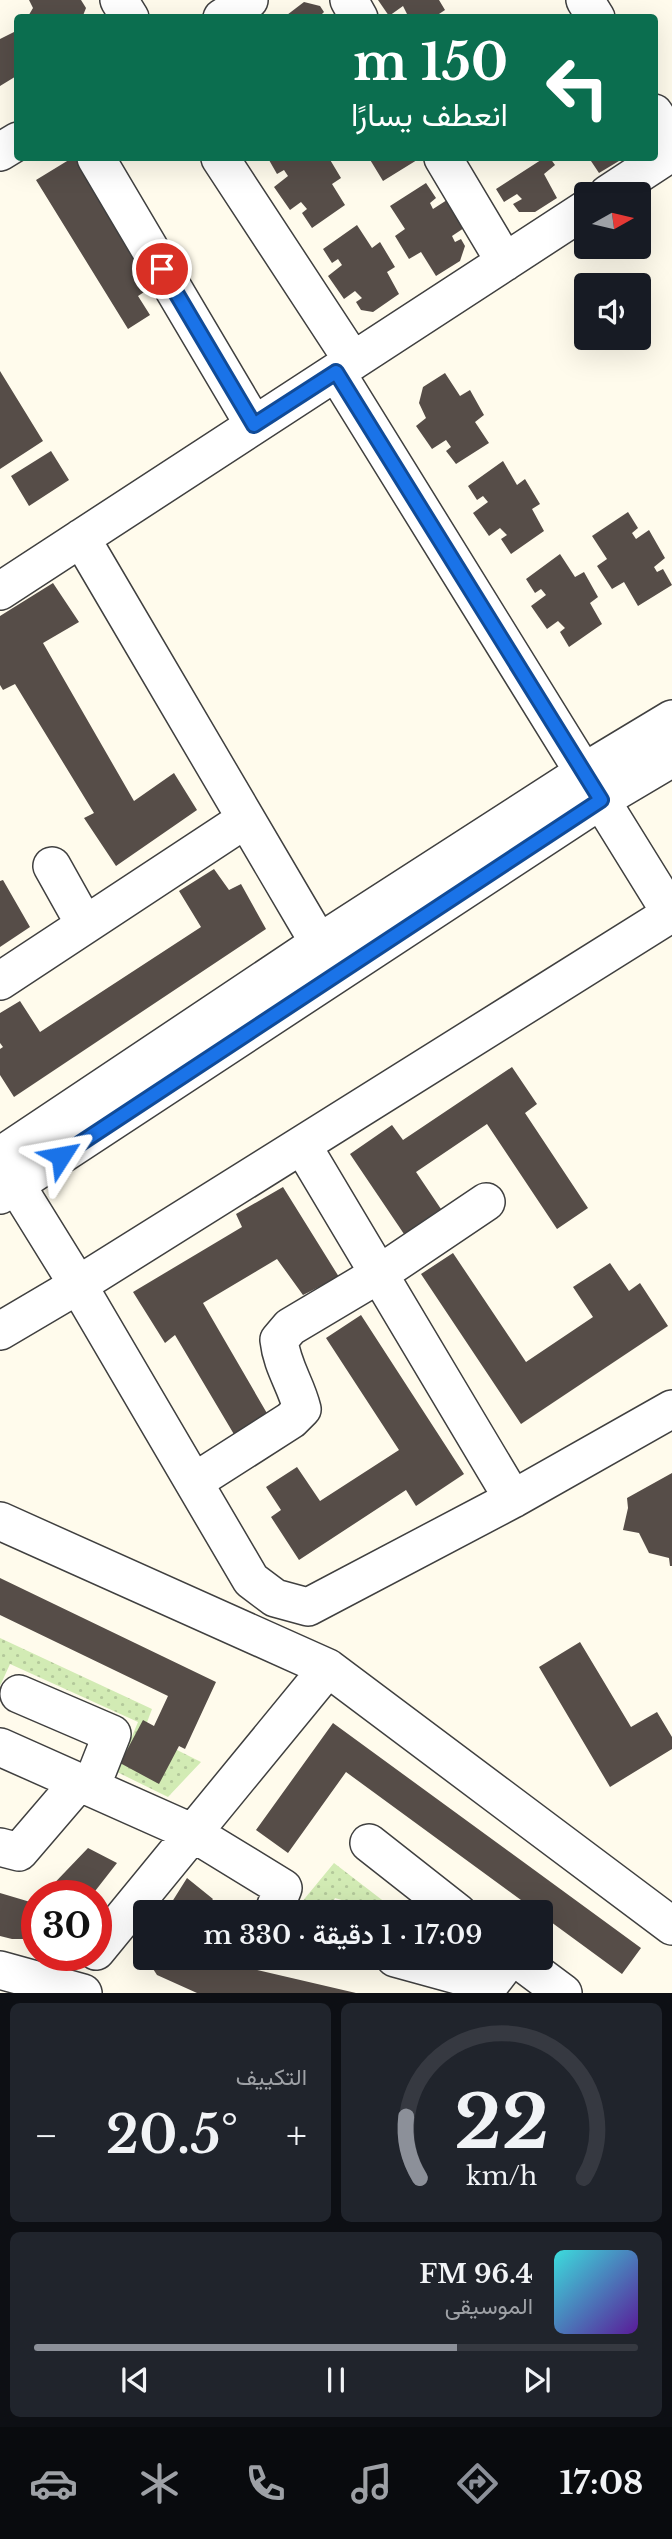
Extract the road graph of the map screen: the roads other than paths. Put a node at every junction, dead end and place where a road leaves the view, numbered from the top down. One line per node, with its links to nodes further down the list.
1 (250, 0): 2 (street)
2 (228, 14)
3 (658, 119): 4 (street)
4 (672, 141)
5 (672, 152): 9 (street)
6 (98, 161): 13 (street)
7 (222, 161): 12 (street)
8 (445, 161): 11 (street)
9 (626, 182)
10 (574, 217): 11 (street)
11 (505, 262): 12 (street)
12 (345, 366): 13 (street); 18 (street)
13 (254, 425): 14 (street)
14 (81, 538): 15 (street); 19 (street)
15 (0, 590)
16 (672, 719): 18 (street)
17 (672, 758): 18 (street)
18 (592, 786): 21 (street); 23 (street); 26 (street)
19 (246, 819): 22 (street); 23 (street)
20 (51, 867): 22 (street)
21 (672, 914): 25 (street)
22 (85, 925): 24 (street)
23 (319, 943): 26 (street)
24 (0, 981)
25 (302, 1145): 28 (street); 29 (street)
26 (4, 1174): 29 (street)
27 (486, 1202): 28 (street)
28 (379, 1274): 32 (street); 33 (street)
29 (78, 1285): 30 (street); 32 (street)
30 (0, 1331)
31 (672, 1409): 33 (street)
32 (194, 1482): 33 (street)
33 (513, 1499)
34 (0, 1521): 35 (street)
35 (328, 1668): 39 (street); 44 (street)
36 (19, 1694): 38 (street)
37 (0, 1747): 38 (street)
38 (85, 1785): 39 (street); 41 (street)
39 (193, 1833): 42 (street); 45 (street)
40 (369, 1843): 43 (street)
41 (0, 1847)
42 (278, 1900)
43 (441, 1900)
44 (672, 1926)
45 (112, 1932)
46 (0, 1970): 51 (street)
47 (439, 1970): 48 (street)
48 (501, 1970)
49 (532, 1970): 52 (street)
50 (83, 1971): 51 (street)
51 (70, 1991)
52 (563, 1993)

